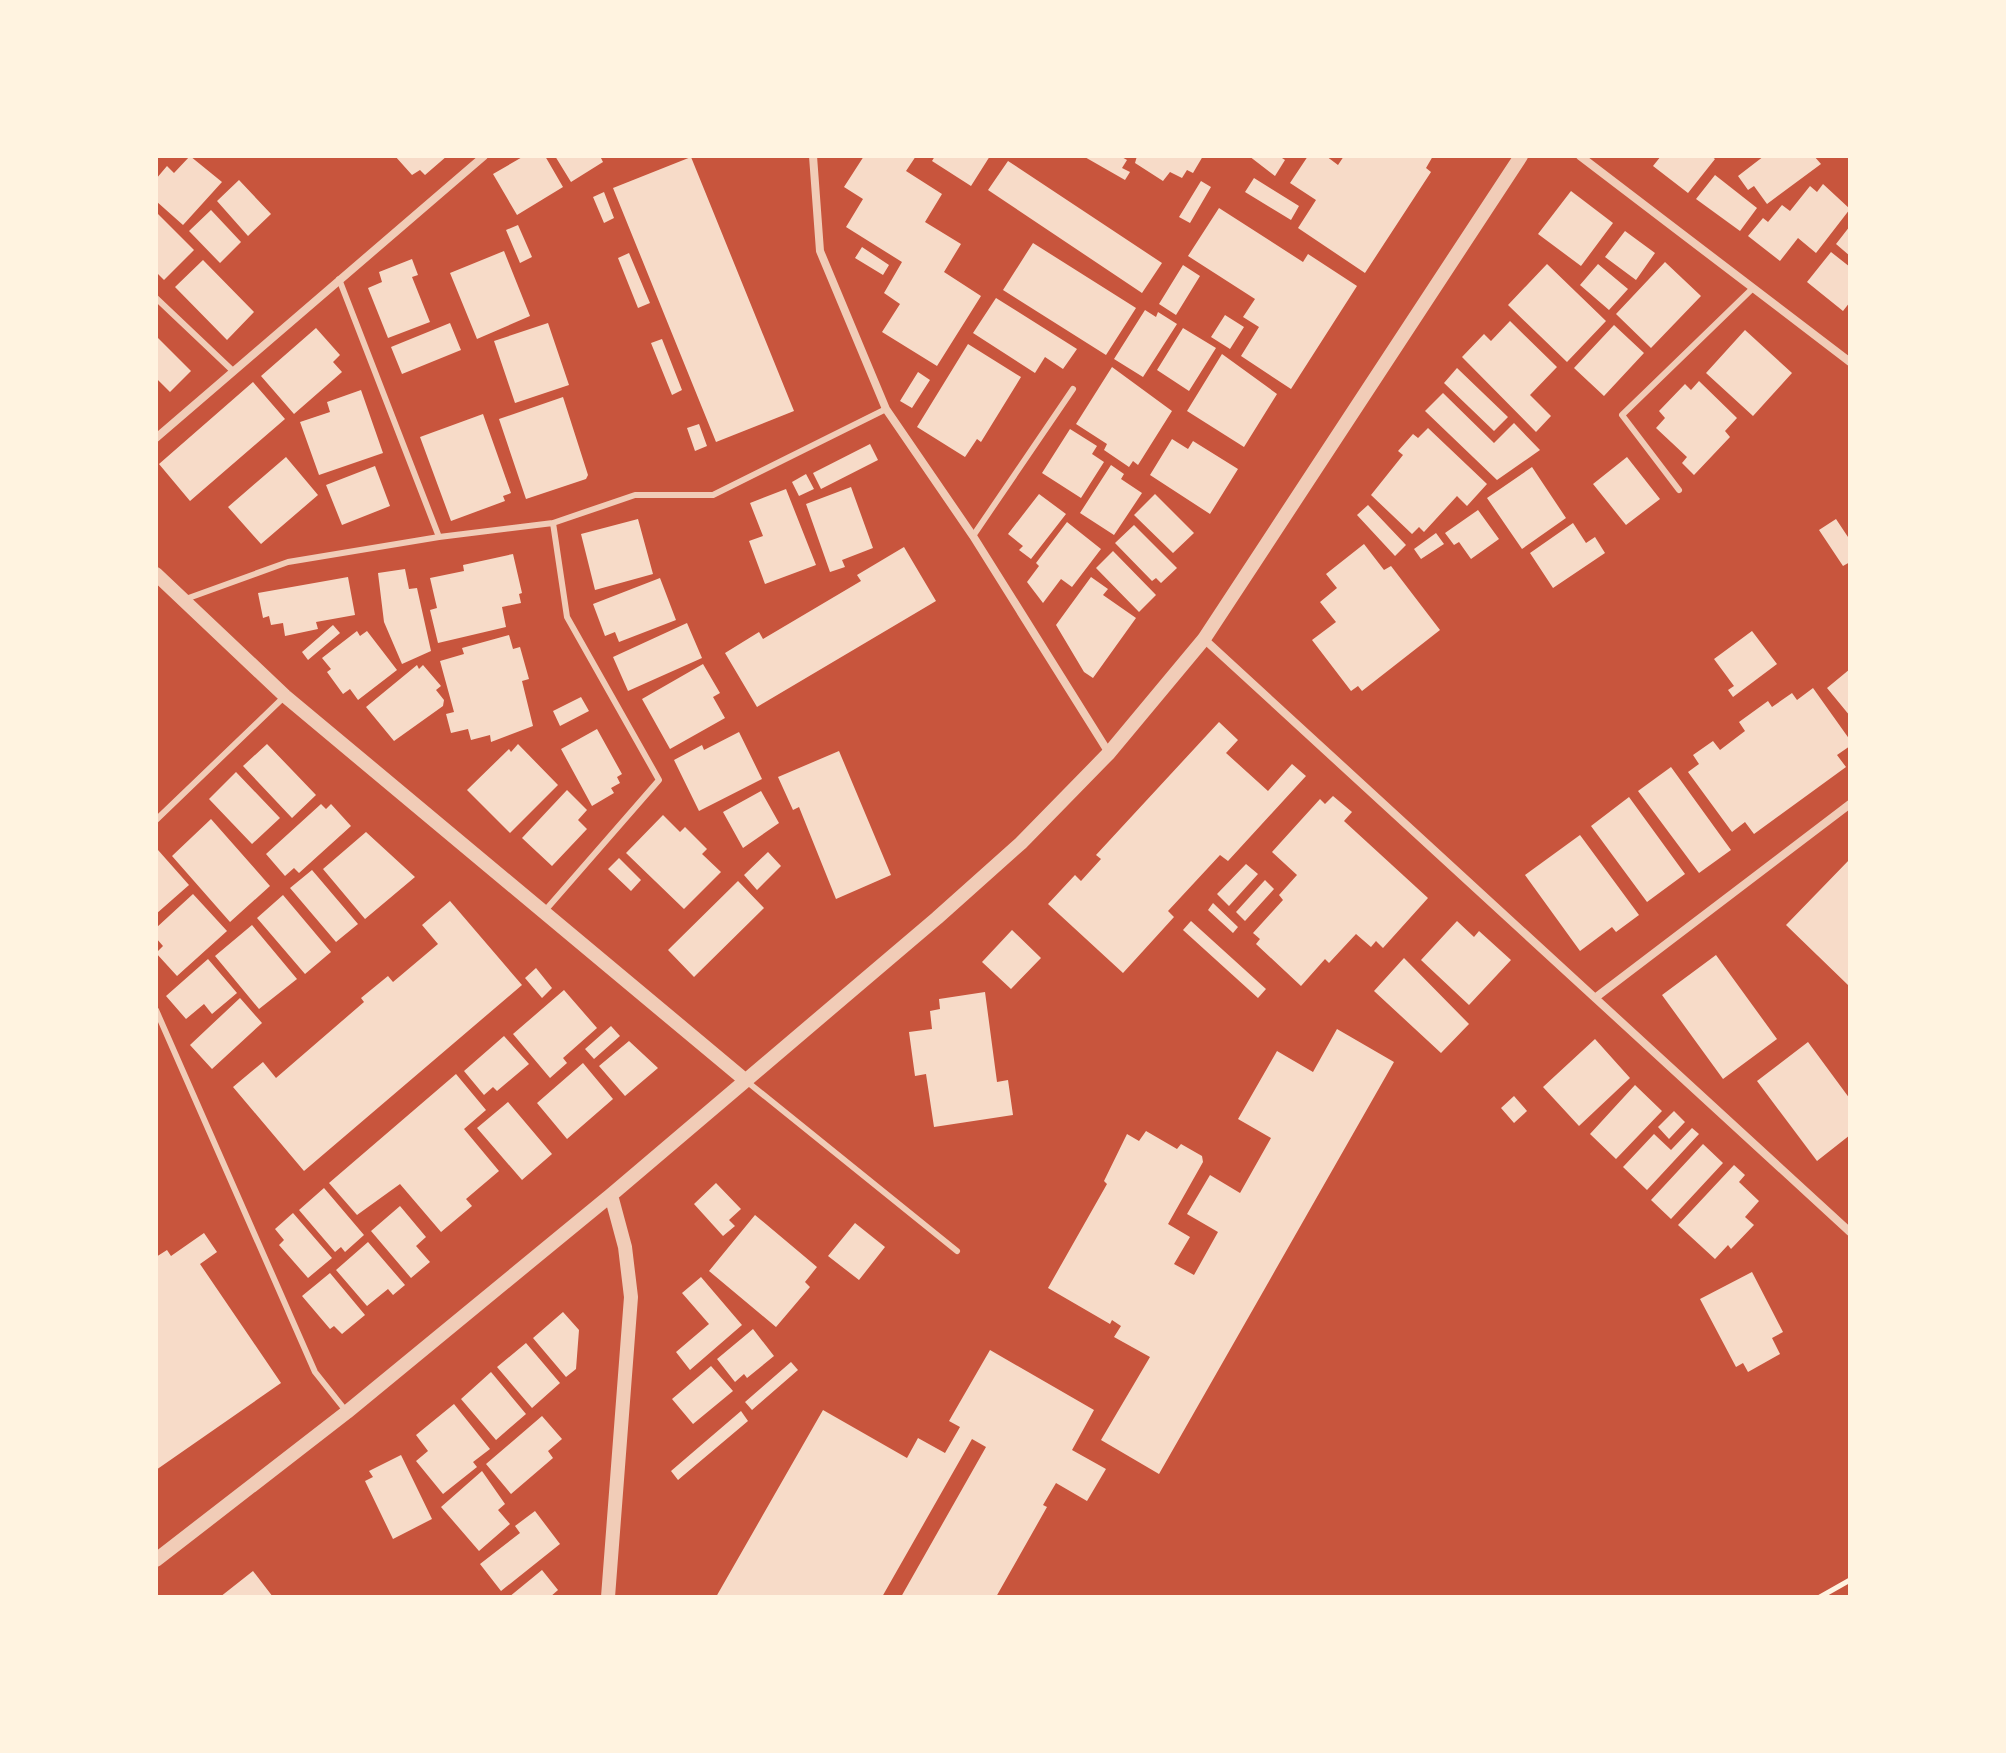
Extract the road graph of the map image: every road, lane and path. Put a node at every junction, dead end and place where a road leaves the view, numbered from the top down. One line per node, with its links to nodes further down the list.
1 (484, 156): 5 (street)
2 (813, 156): 11 (street)
3 (1521, 156): 19 (street)
4 (1580, 156): 6 (street)
5 (339, 279): 9 (street); 16 (lane)
6 (1753, 288): 8 (street); 13 (lane)
7 (156, 298): 9 (lane)
8 (1850, 362)
9 (233, 371): 12 (street)
10 (1073, 389): 15 (lane)
11 (886, 409): 14 (lane); 15 (street)
12 (156, 438)
13 (1679, 490)
14 (553, 523): 16 (lane); 24 (lane)
15 (973, 536): 21 (street)
16 (439, 537): 18 (lane)
17 (156, 574): 18 (street)
18 (183, 600): 20 (street)
19 (1204, 639): 21 (street); 25 (street)
20 (285, 696): 23 (lane); 24 (street)
21 (1109, 753): 27 (street)
22 (1850, 804): 25 (street)
23 (156, 820)
24 (543, 913): 27 (street)
25 (1595, 998): 29 (street)
26 (156, 1010): 31 (lane)
27 (745, 1080): 28 (street); 30 (lane)
28 (611, 1195): 31 (street); 34 (street)
29 (1850, 1232)
30 (957, 1251)
31 (347, 1412): 32 (street)
32 (156, 1560)
33 (1850, 1580): 35 (path)
34 (608, 1597)
35 (1820, 1597)

